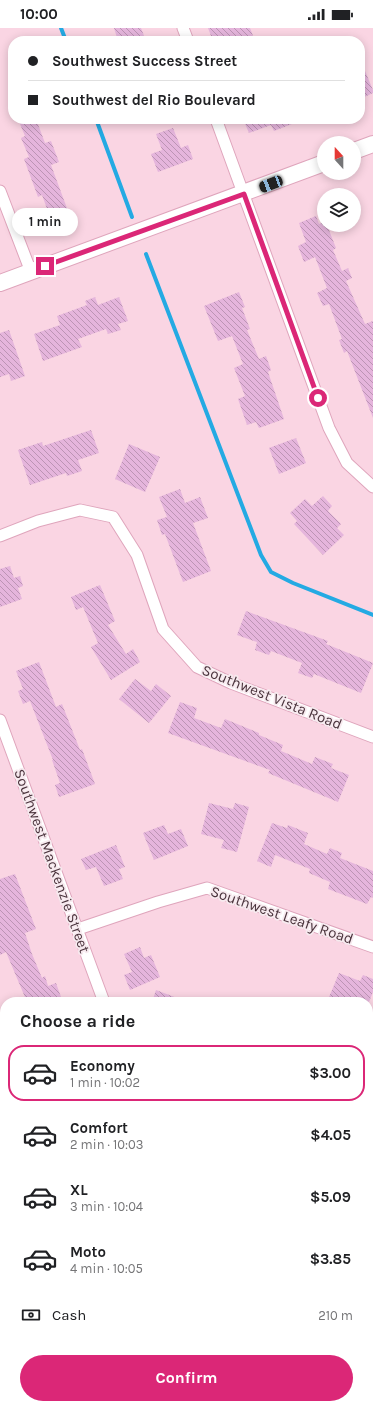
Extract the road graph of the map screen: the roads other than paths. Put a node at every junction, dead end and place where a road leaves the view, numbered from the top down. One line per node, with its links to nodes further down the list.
1 (218, 124): 6 (street)
2 (373, 144): 3 (street)
3 (361, 149)
4 (317, 166): 6 (street)
5 (0, 191): 7 (street)
6 (244, 194): 7 (street); 9 (street)
7 (31, 272): 8 (street)
8 (0, 283)
9 (373, 487)
10 (0, 536): 12 (street, Southwest Vista Road)
11 (0, 720): 13 (street, Southwest Mackenzie Street)
12 (373, 737)
13 (78, 929): 14 (street, Southwest Leafy Road); 15 (street, Southwest Mackenzie Street)
14 (373, 947)
15 (102, 997)

